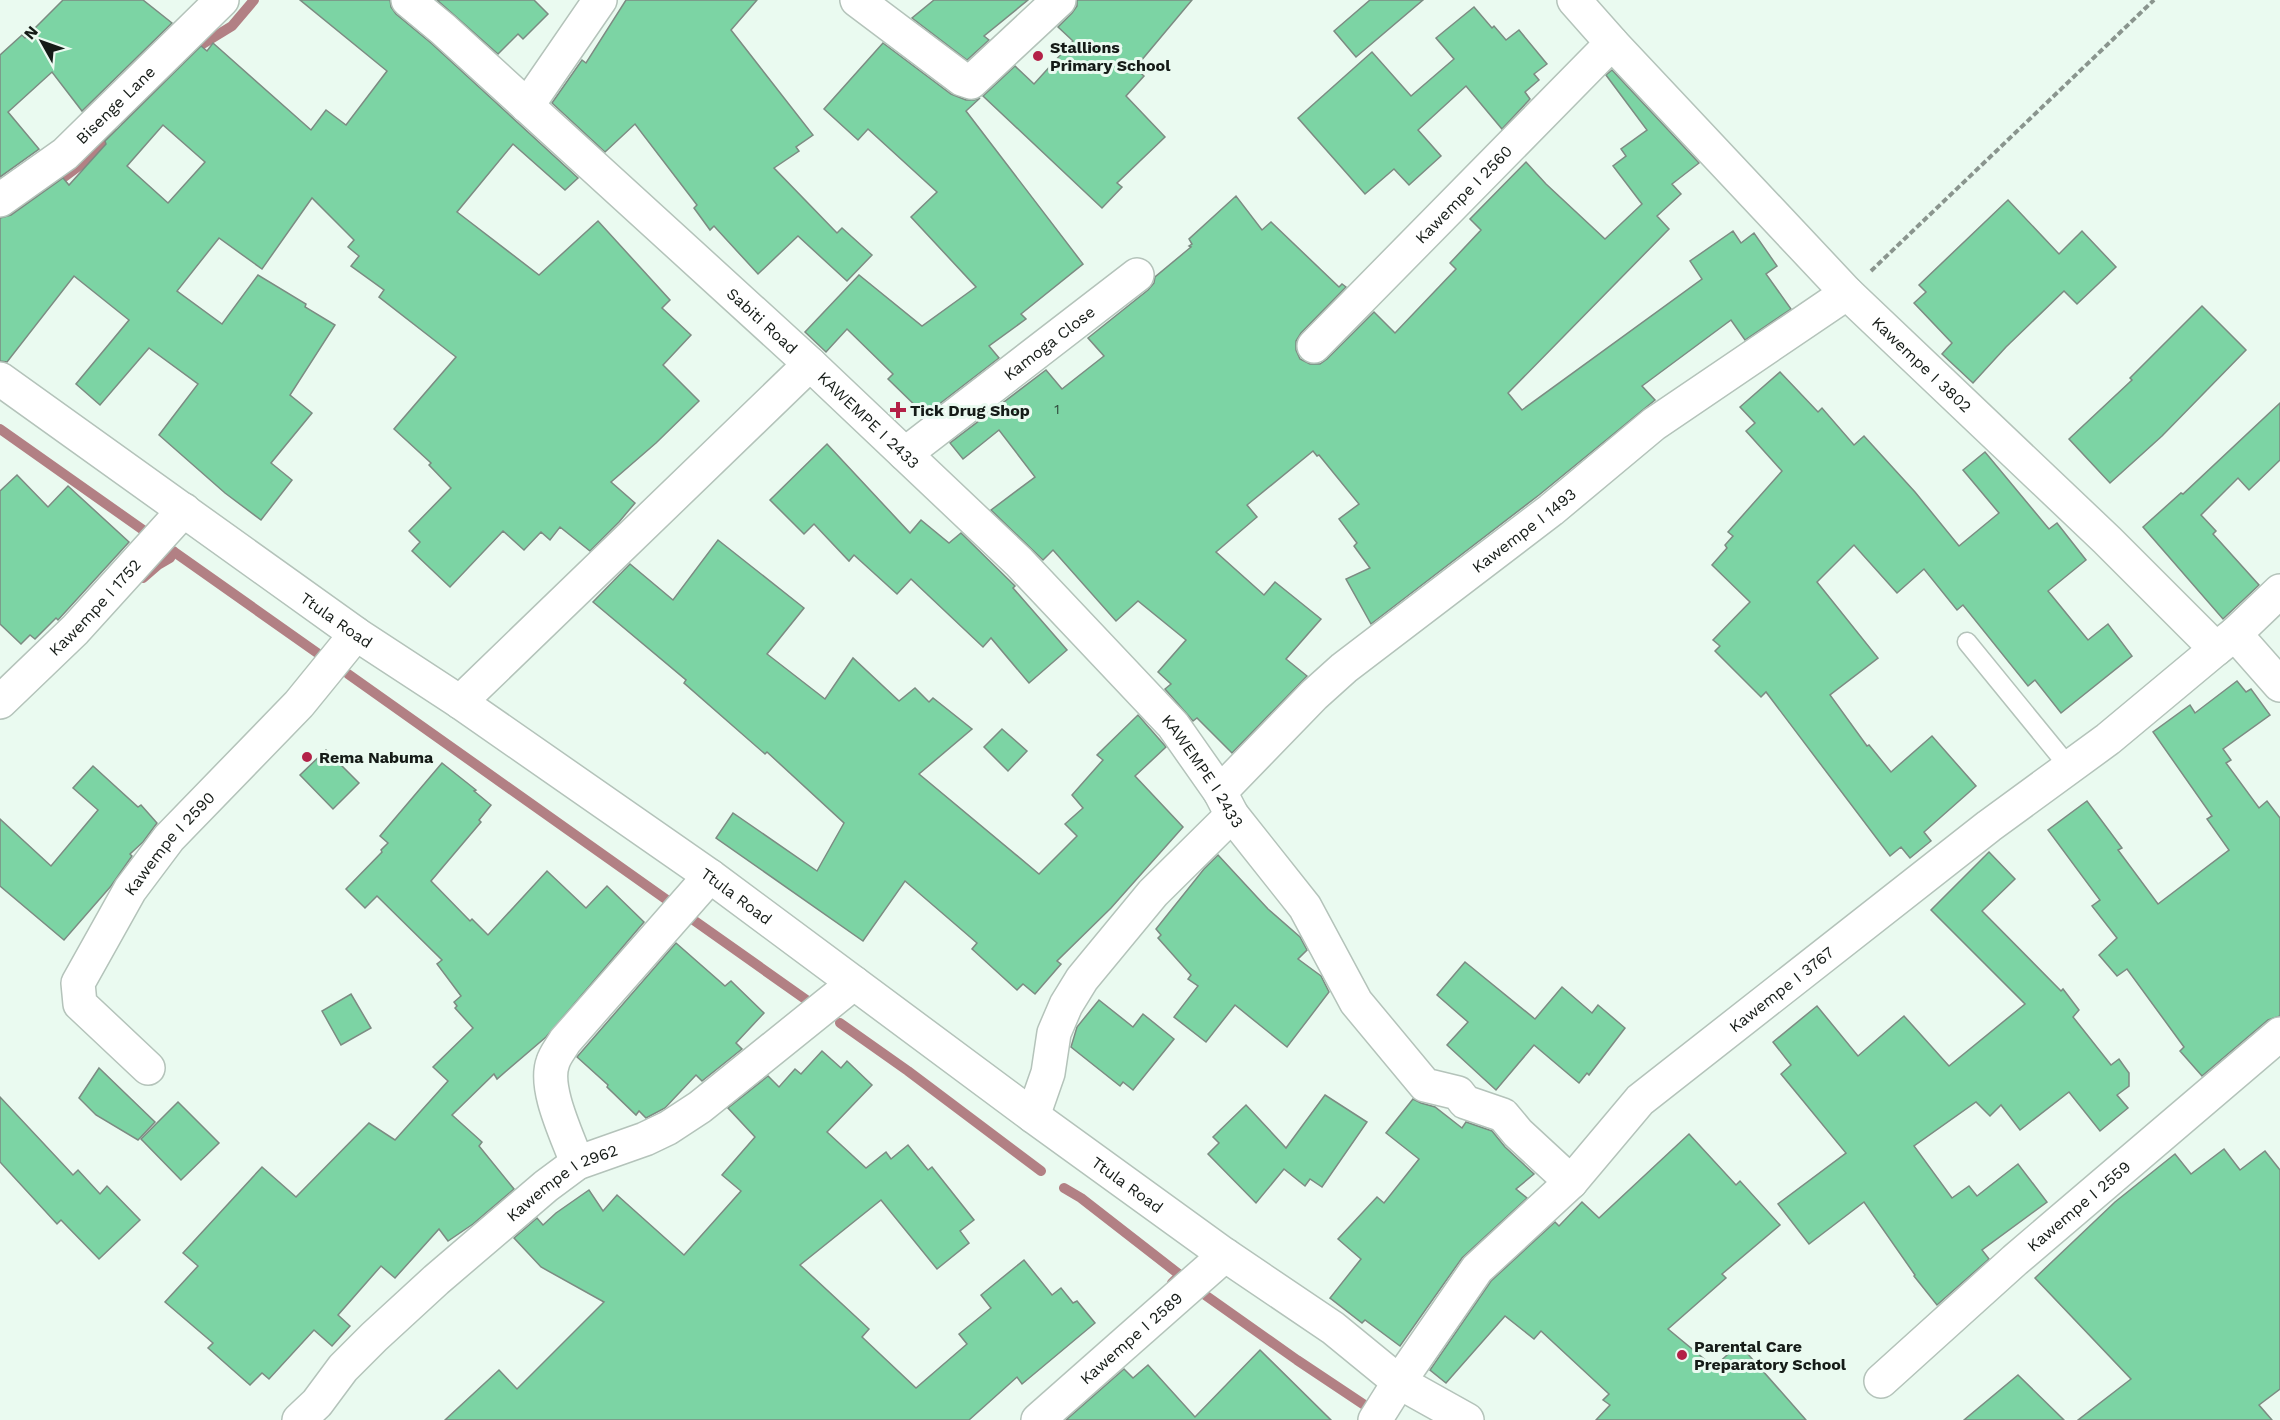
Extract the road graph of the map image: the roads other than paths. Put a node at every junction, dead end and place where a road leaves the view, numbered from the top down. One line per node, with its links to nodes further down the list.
1 (222, 0): 9 (street, Bisenge Lane)
2 (408, 0): 8 (street, Sabiti Road)
3 (600, 0): 8 (street)
4 (856, 0): 5 (street)
5 (1059, 0)
6 (1574, 0): 7 (street, Kawempe I 3802)
7 (1612, 43): 11 (street, Kawempe I 3802); 12 (street, Kawempe I 2560)
8 (527, 106): 13 (street, Sabiti Road)
9 (0, 200)
10 (1137, 275): 15 (street, Kamoga Close)
11 (1847, 293): 20 (street, Kawempe I 3802); 25 (street, Kawempe I 1493)
12 (1314, 346)
13 (810, 364): 15 (street, KAWEMPE I 2433); 23 (street, Sabiti Road)
14 (0, 379): 16 (street, Ttula Road)
15 (905, 454): 25 (street, KAWEMPE I 2433)
16 (184, 510): 18 (street, Ttula Road); 22 (street, Kawempe I 1752)
17 (2280, 591): 20 (street, Kawempe I 3767)
18 (356, 634): 23 (street, Ttula Road); 29 (street, Kawempe I 2590)
19 (1967, 642): 24 (lane)
20 (2225, 642): 21 (street, Kawempe I 3802); 24 (street, Kawempe I 3767)
21 (2280, 685)
22 (0, 702)
23 (460, 702): 26 (street, Ttula Road)
24 (2069, 767): 32 (street, Kawempe I 3767)
25 (1226, 804): 30 (street, Kawempe I 1493); 32 (street, KAWEMPE I 2433)
26 (710, 876): 27 (street, Ttula Road); 31 (street)
27 (854, 983): 30 (street, Ttula Road); 31 (street, Kawempe I 2962)
28 (2280, 1034): 34 (street, Kawempe I 2559)
29 (147, 1068)
30 (1033, 1116): 33 (street, Ttula Road)
31 (577, 1163): 36 (street, Kawempe I 2962)
32 (1571, 1182): 35 (street, Kawempe I 3767)
33 (1225, 1255): 35 (street, Ttula Road); 37 (street, Kawempe I 2589)
34 (1881, 1381)
35 (1399, 1382): 38 (street, Kawempe I 3767); 39 (street, Ttula Road)
36 (299, 1420)
37 (1038, 1420)
38 (1376, 1420)
39 (1467, 1420)

